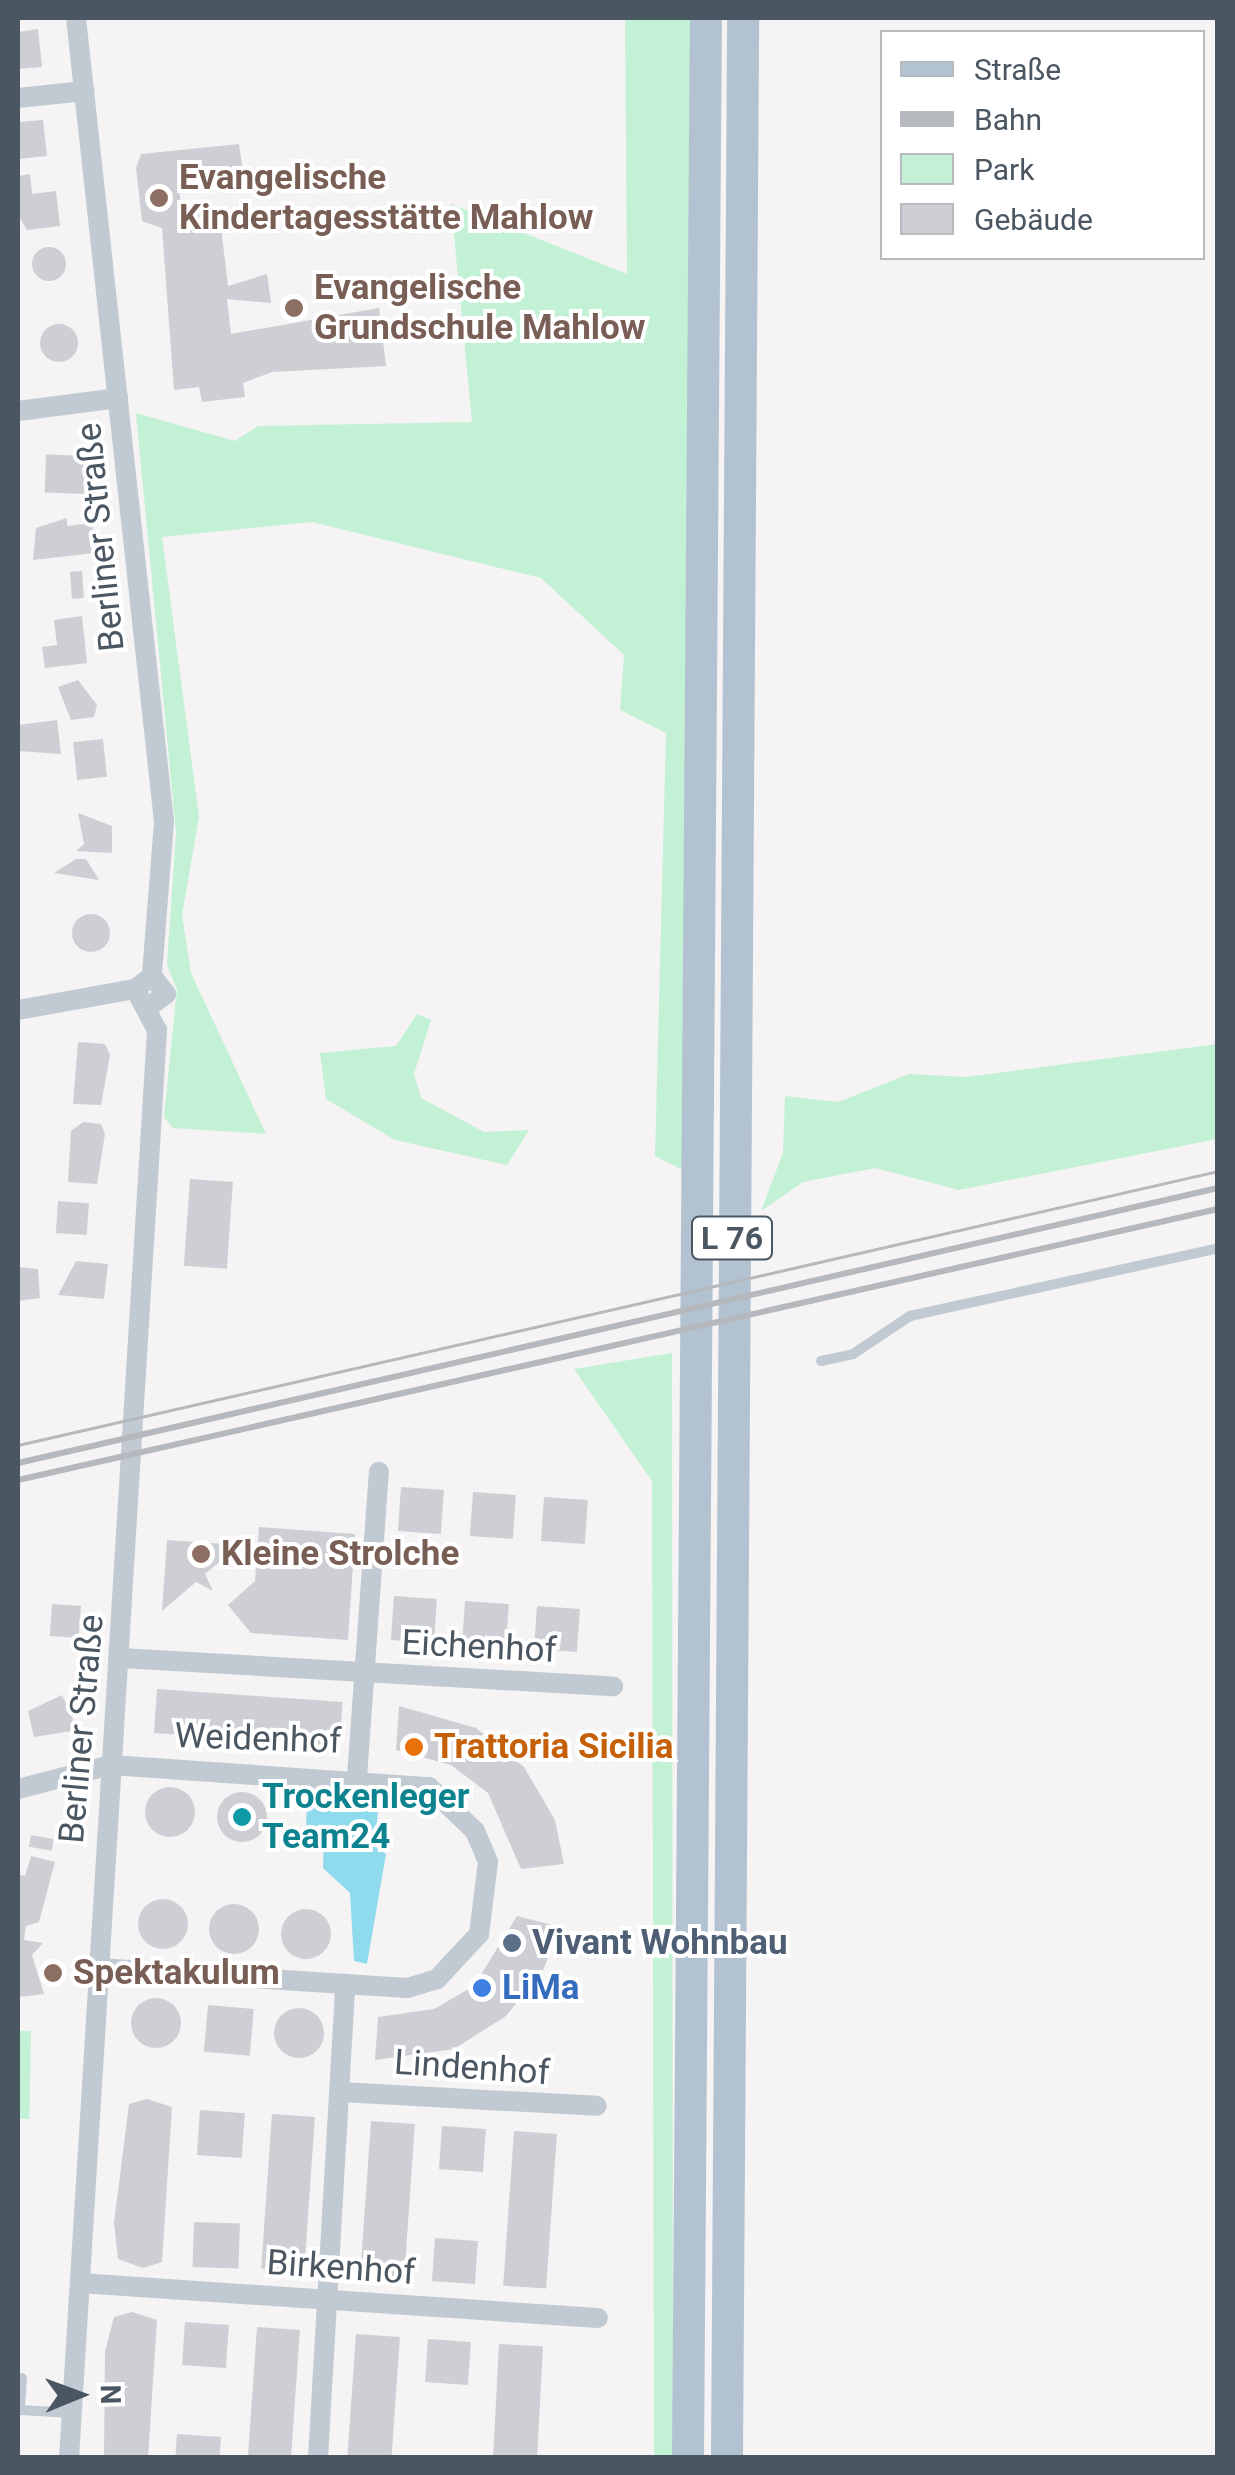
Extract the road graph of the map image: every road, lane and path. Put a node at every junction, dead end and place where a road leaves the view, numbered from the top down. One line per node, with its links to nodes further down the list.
1 (76, 18): 4 (street, Berliner Straße)
2 (706, 18): 30 (main road, L 76)
3 (743, 18): 31 (main road, L 76)
4 (85, 92): 5 (street); 6 (street, Berliner Straße)
5 (18, 98)
6 (118, 398): 7 (street); 8 (street, Berliner Straße)
7 (18, 410)
8 (144, 982): 9 (street); 13 (street, Berliner Straße)
9 (18, 1010)
10 (1218, 1248): 11 (lane)
11 (820, 1360)
12 (379, 1472): 14 (street, Eichenhof)
13 (121, 1658): 14 (street, Weidenhof); 16 (street, Berliner Straße)
14 (364, 1674): 15 (street, Eichenhof); 17 (street, Weidenhof)
15 (613, 1686)
16 (111, 1765): 17 (street, Weidenhof); 18 (street, Weidenhof); 19 (street, Berliner Straße)
17 (356, 1778): 20 (street)
18 (18, 1789)
19 (95, 1968): 20 (street); 23 (street, Berliner Straße)
20 (345, 1984): 21 (street)
21 (341, 2092): 22 (street, Lindenhof); 24 (street)
22 (598, 2106)
23 (80, 2283): 24 (street, Birkenhof); 27 (street, Berliner Straße)
24 (327, 2300): 25 (street, Birkenhof); 29 (street)
25 (598, 2318)
26 (22, 2378): 27 (lane)
27 (72, 2413): 28 (street, Berliner Straße)
28 (69, 2458)
29 (318, 2458)
30 (688, 2458)
31 (727, 2458)

